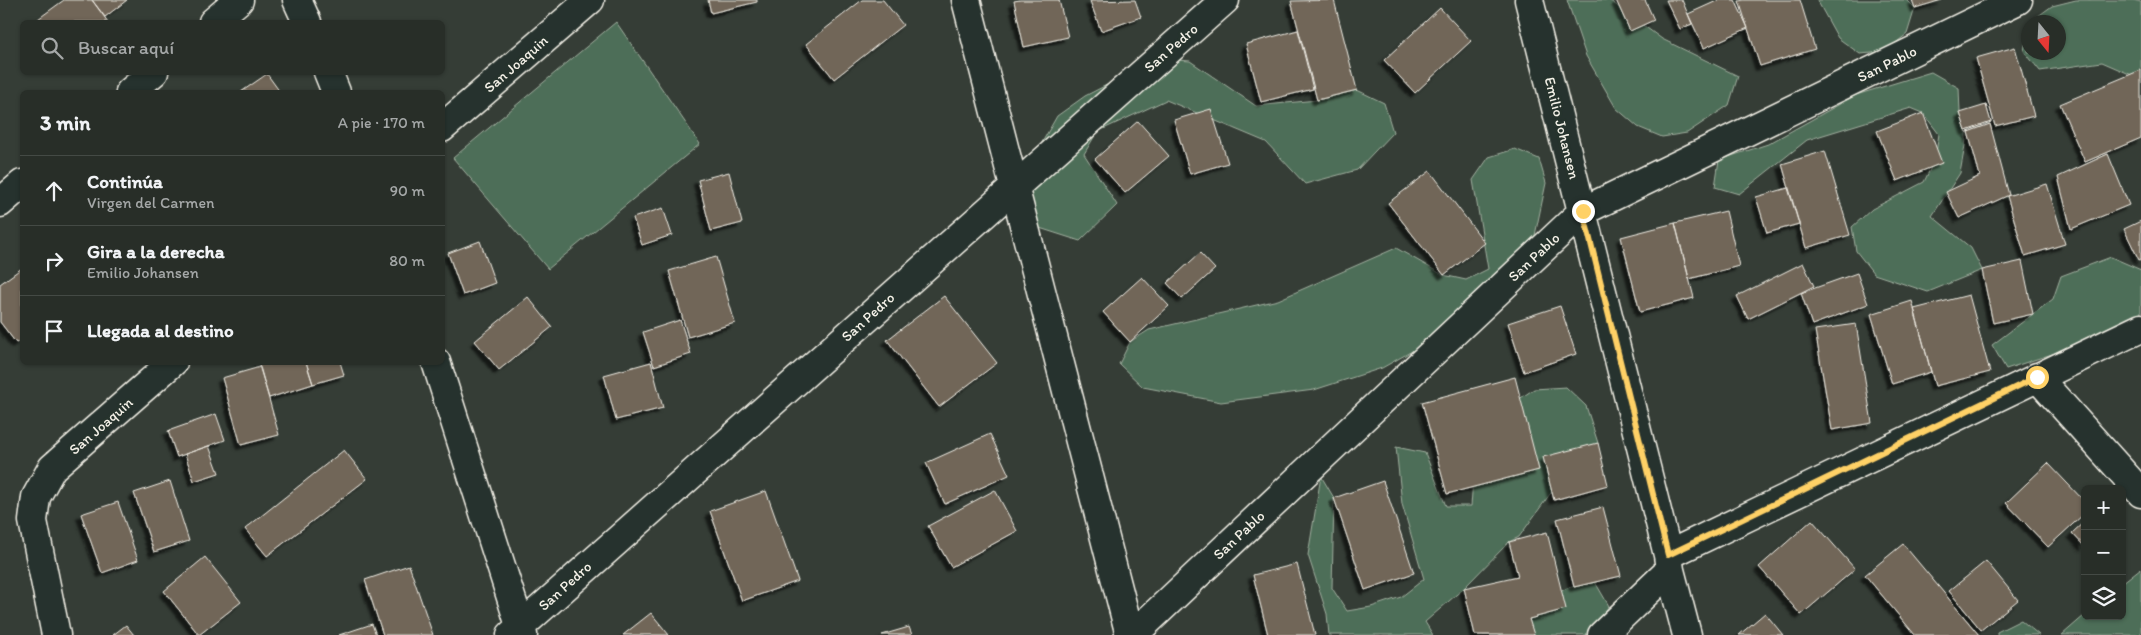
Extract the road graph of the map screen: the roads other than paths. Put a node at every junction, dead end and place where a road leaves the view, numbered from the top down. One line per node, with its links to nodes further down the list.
1 (239, 0): 8 (street)
2 (297, 0): 9 (street)
3 (590, 0): 14 (street, San Joaquin)
4 (966, 0): 16 (street)
5 (1225, 0): 16 (street, San Pedro)
6 (1529, 0): 18 (street, Emilio Johansen)
7 (2018, 0): 18 (street, San Pablo)
8 (215, 20)
9 (306, 20)
10 (150, 75): 12 (street)
11 (329, 75): 13 (street)
12 (132, 90)
13 (335, 90)
14 (445, 125)
15 (20, 186): 17 (street)
16 (1014, 186): 25 (street, San Pedro); 27 (street)
17 (0, 203)
18 (1583, 211): 24 (street, Emilio Johansen); 27 (street, San Pablo)
19 (2141, 328): 22 (street)
20 (171, 365): 26 (street, San Joaquin)
21 (437, 365): 25 (street)
22 (2037, 377): 23 (street); 24 (street)
23 (2141, 493)
24 (1669, 563): 28 (street); 29 (street, Emilio Johansen)
25 (518, 632)
26 (56, 635)
27 (1131, 635)
28 (1602, 635)
29 (1687, 635)

